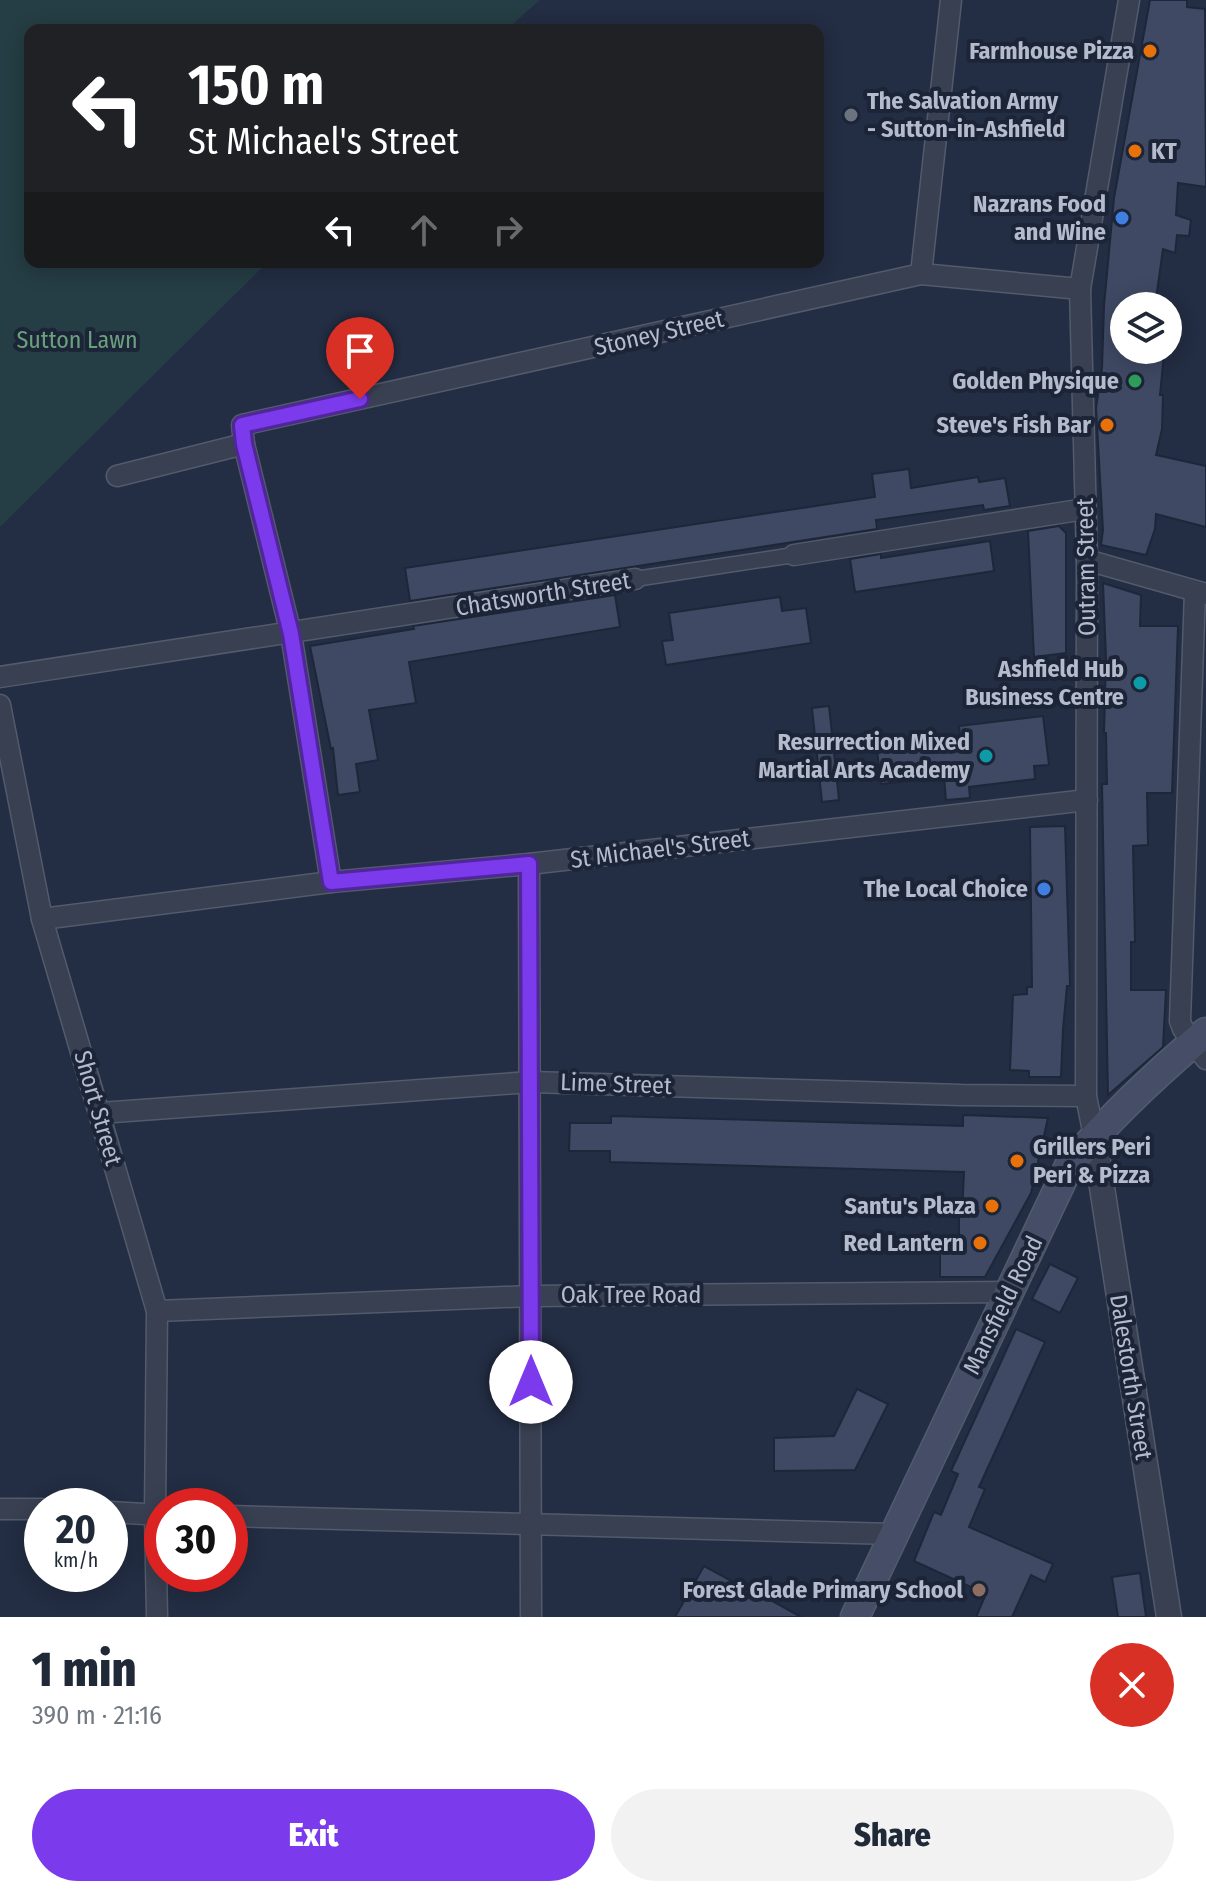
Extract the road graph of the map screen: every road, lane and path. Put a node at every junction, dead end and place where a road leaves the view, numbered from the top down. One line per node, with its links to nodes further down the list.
1 (951, 0): 3 (street)
2 (1129, 0): 4 (street, Outram Street)
3 (921, 274): 4 (street, Stoney Street); 5 (street, Stoney Street)
4 (1080, 289): 7 (street, Outram Street)
5 (243, 435): 6 (street, Stoney Street); 12 (street)
6 (117, 476)
7 (1085, 509): 8 (street, Chatsworth Street); 9 (street, Outram Street)
8 (794, 555): 10 (street, Chatsworth Street)
9 (1087, 560): 11 (street); 15 (street, Outram Street)
10 (635, 579): 12 (street, Chatsworth Street)
11 (1200, 593): 19 (street)
12 (291, 634): 13 (street, Chatsworth Street); 17 (street)
13 (0, 677)
14 (0, 705): 18 (street, Short Street)
15 (1087, 800): 16 (street, St Michael's Street); 21 (street, Outram Street)
16 (529, 864): 17 (street, St Michael's Street); 20 (street)
17 (331, 882): 18 (street, St Michael's Street)
18 (42, 919): 22 (street, Short Street)
19 (1202, 1045): 23 (main road, Mansfield Road)
20 (531, 1082): 21 (street, Lime Street); 22 (street, Lime Street); 25 (street)
21 (1086, 1096): 23 (street, Outram Street)
22 (100, 1113): 26 (street, Short Street)
23 (1094, 1136): 24 (main road, Mansfield Road); 37 (street, Dalestorth Street)
24 (1009, 1292): 25 (street, Oak Tree Road); 32 (main road, Mansfield Road)
25 (531, 1296): 26 (street, Oak Tree Road); 31 (street)
26 (157, 1311): 27 (street, Short Street)
27 (158, 1488)
28 (0, 1509): 29 (street)
29 (24, 1509)
30 (248, 1517): 31 (street)
31 (532, 1525): 32 (street); 35 (street)
32 (893, 1534): 36 (main road, Mansfield Road)
33 (157, 1592): 34 (street, Short Street)
34 (157, 1617)
35 (531, 1617)
36 (855, 1617)
37 (1169, 1617)

